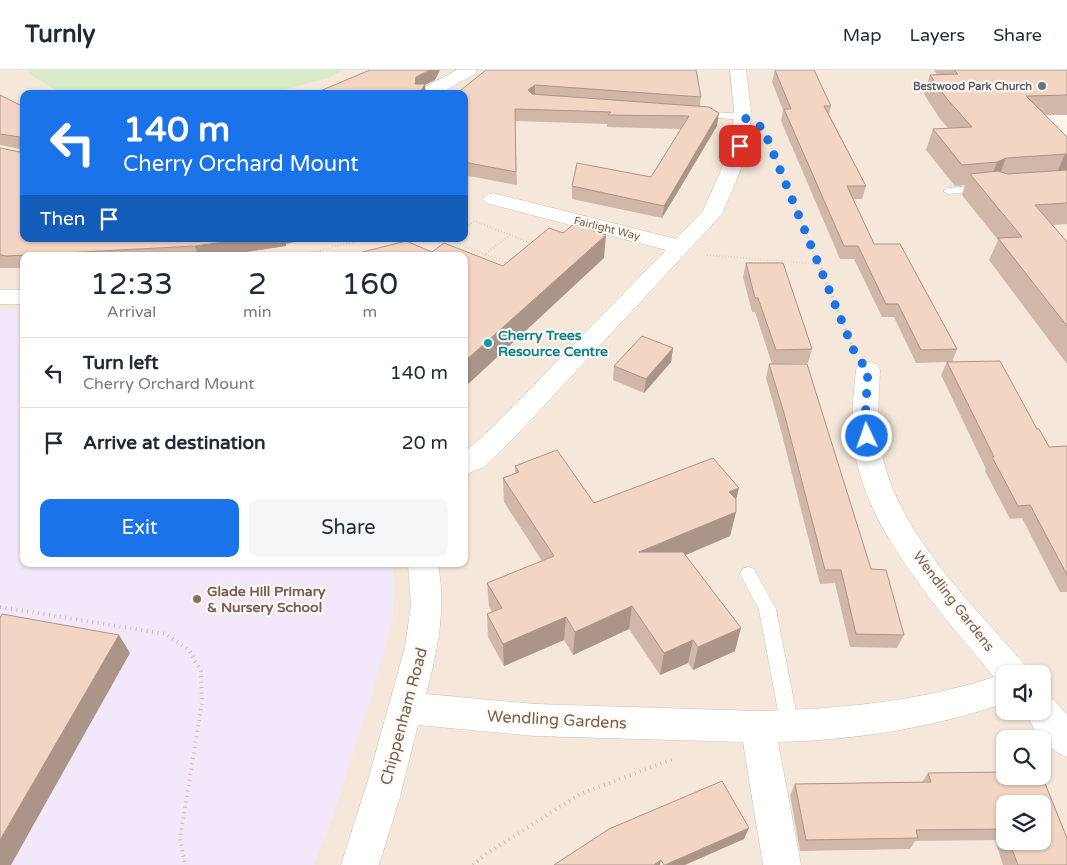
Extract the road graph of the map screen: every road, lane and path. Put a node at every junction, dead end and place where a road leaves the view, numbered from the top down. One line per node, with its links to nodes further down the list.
1 (469, 70): 3 (street)
2 (738, 70): 5 (street)
3 (433, 90)
4 (686, 113): 5 (lane)
5 (743, 117): 17 (street); 21 (path)
6 (998, 187): 7 (lane)
7 (948, 191)
8 (493, 199): 9 (street, Fairlight Way)
9 (534, 210): 11 (street); 17 (street, Fairlight Way)
10 (468, 226): 11 (path)
11 (514, 229): 15 (path); 19 (path)
12 (353, 242): 18 (path)
13 (447, 242): 16 (path)
14 (455, 242): 19 (path)
15 (538, 245)
16 (442, 246)
17 (680, 247): 21 (path); 26 (street)
18 (314, 252)
19 (486, 254): 20 (path); 22 (path)
20 (473, 264)
21 (819, 264): 25 (path)
22 (516, 267)
23 (0, 296): 24 (street)
24 (20, 297)
25 (868, 370): 30 (street, Wendling Gardens)
26 (468, 463)
27 (424, 567): 32 (street, Chippenham Road)
28 (748, 574): 35 (lane)
29 (0, 607): 37 (path)
30 (1005, 665)
31 (996, 691): 35 (street, Wendling Gardens)
32 (406, 708): 34 (street, Wendling Gardens); 38 (street, Chippenham Road)
33 (1050, 720): 36 (street)
34 (683, 726): 35 (street, Wendling Gardens); 39 (path)
35 (774, 727): 40 (street)
36 (1067, 741)
37 (185, 865)
38 (360, 865)
39 (473, 865)
40 (782, 865)

